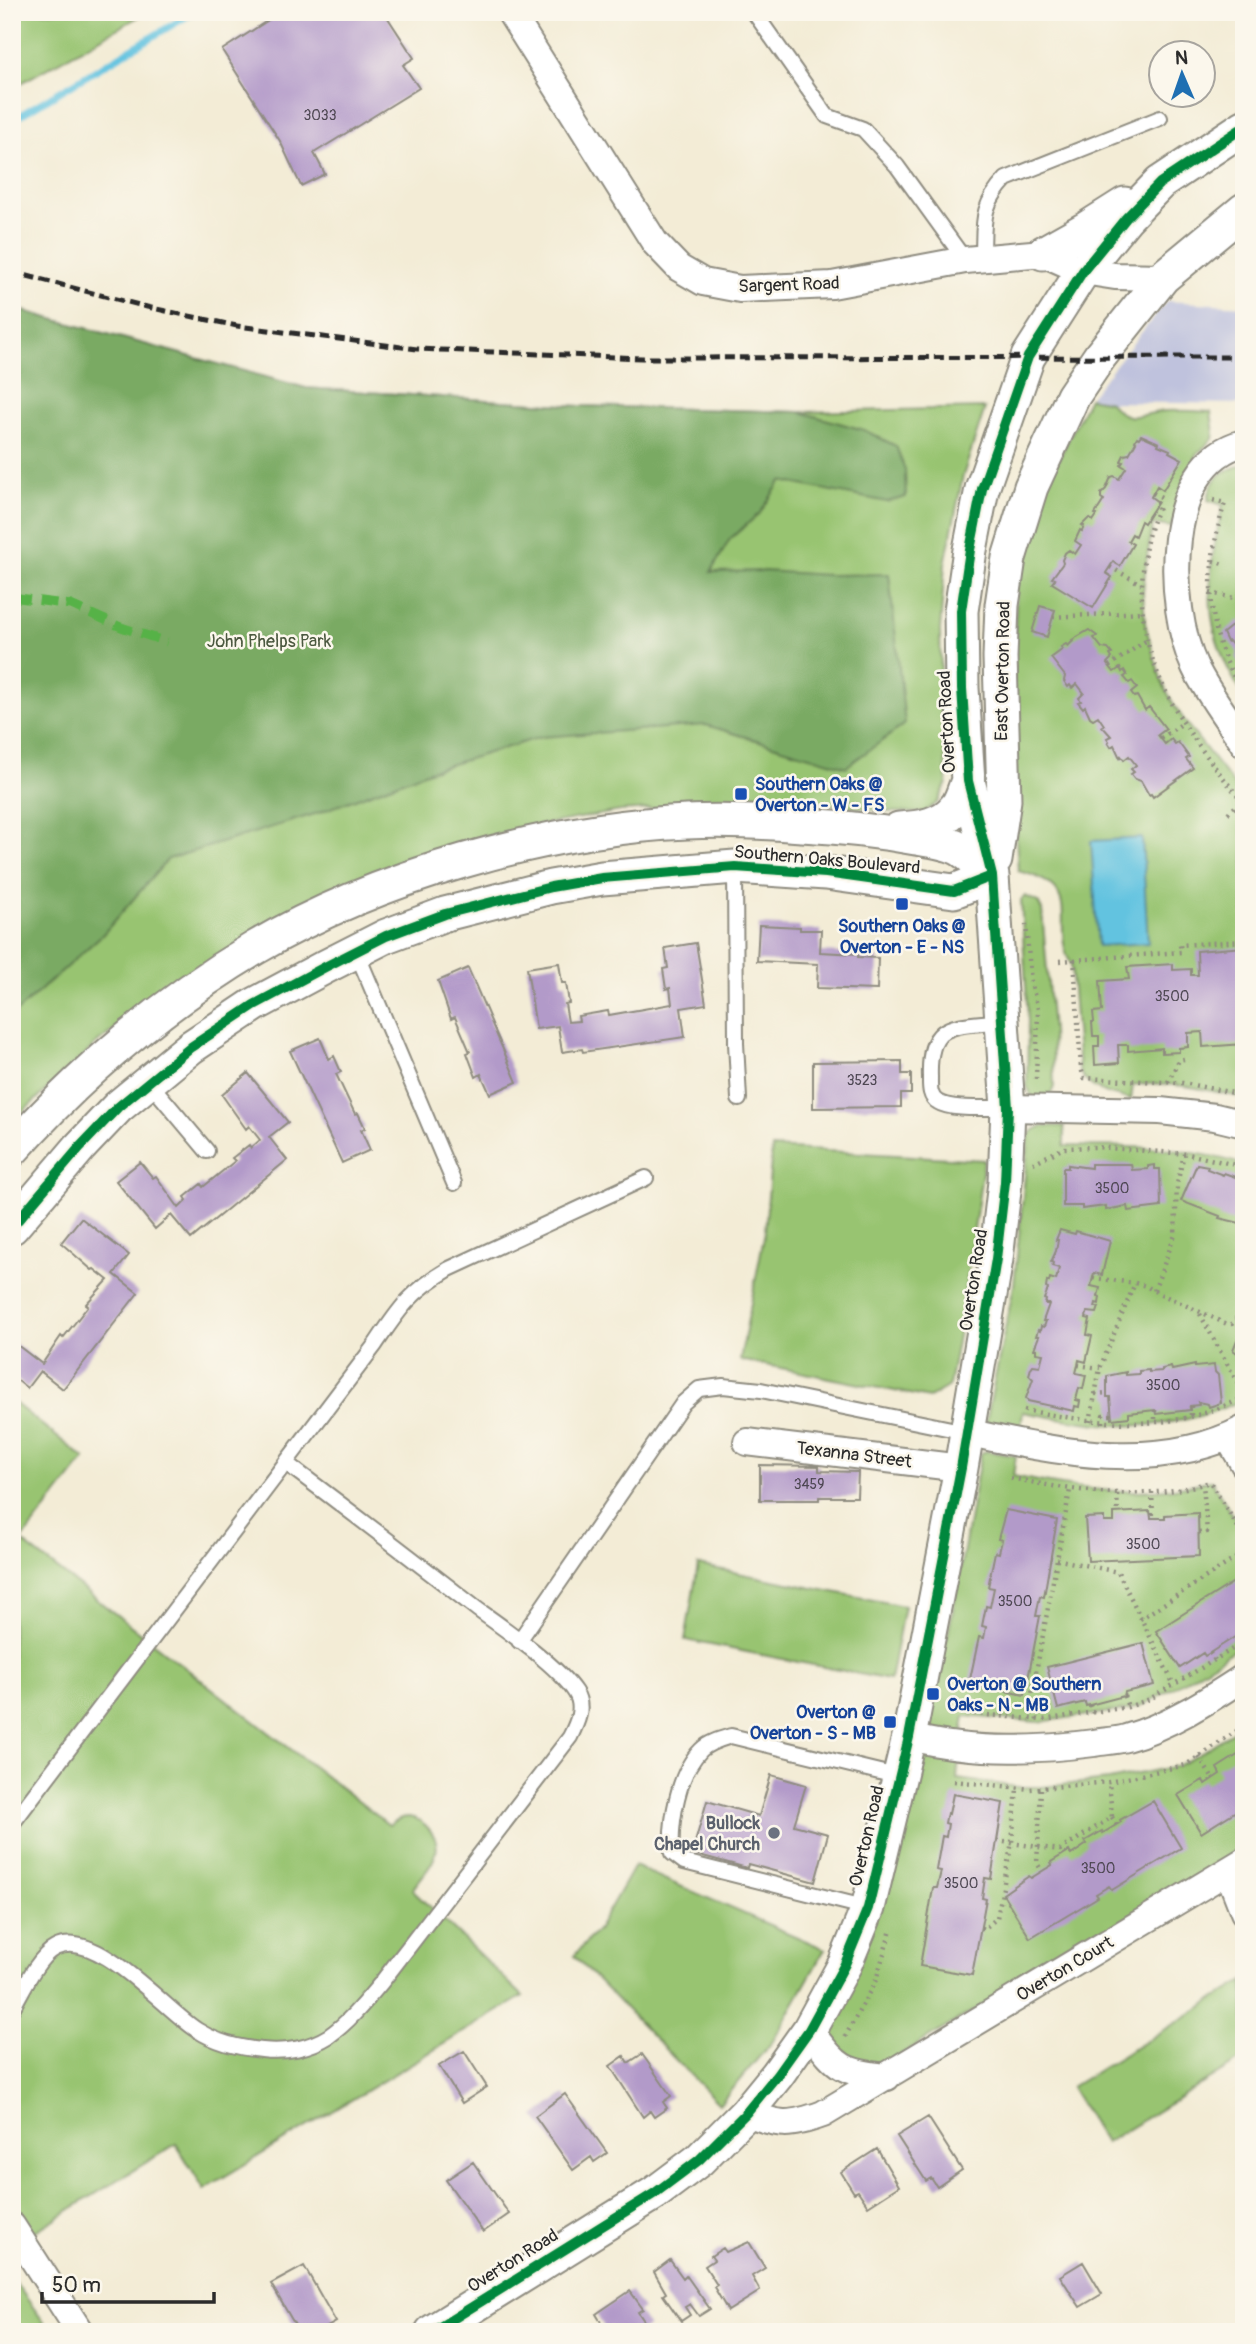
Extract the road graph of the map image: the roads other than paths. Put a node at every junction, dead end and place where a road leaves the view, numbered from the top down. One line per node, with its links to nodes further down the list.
1 (510, 12): 8 (street, Sargent Road)
2 (755, 15): 8 (lane)
3 (1160, 118): 8 (lane)
4 (1244, 127): 5 (street, Overton Road)
5 (1160, 183): 7 (street); 9 (street, Overton Road)
6 (1244, 210): 10 (street, East Overton Road)
7 (1043, 253): 8 (street, Sargent Road); 9 (street, Sargent Road)
8 (974, 258)
9 (1083, 271): 10 (street, Sargent Road); 13 (street, Overton Road)
10 (1163, 277): 17 (street, East Overton Road)
11 (1244, 443): 12 (street)
12 (1244, 744)
13 (968, 781): 15 (street); 17 (street, Overton Road)
14 (733, 821): 15 (street, Southern Oaks Boulevard); 16 (street); 18 (street, Southern Oaks Boulevard)
15 (869, 830): 17 (street, Southern Oaks Boulevard)
16 (735, 867): 17 (street, Southern Oaks Boulevard); 19 (street, Southern Oaks Boulevard); 22 (lane)
17 (992, 876): 20 (street, Overton Road)
18 (337, 907): 19 (street); 25 (street, Southern Oaks Boulevard)
19 (356, 951): 21 (street, Southern Oaks Boulevard); 28 (lane)
20 (1003, 1021): 23 (street, Overton Road); 23 (lane)
21 (149, 1082): 26 (lane); 29 (street, Southern Oaks Boulevard)
22 (739, 1099)
23 (1008, 1108): 24 (street); 30 (street, Overton Road)
24 (1244, 1124)
25 (12, 1150)
26 (207, 1151)
27 (646, 1178): 33 (lane)
28 (454, 1183)
29 (12, 1227)
30 (966, 1432): 31 (street); 35 (street, Overton Road); 36 (lane)
31 (1236, 1433): 34 (street)
32 (747, 1442): 35 (street, Texanna Street)
33 (286, 1463): 36 (lane); 40 (lane)
34 (1244, 1464)
35 (961, 1468): 38 (street, Overton Road)
36 (519, 1641): 44 (lane)
37 (1244, 1677): 38 (street)
38 (909, 1737): 39 (street, Overton Road)
39 (900, 1776): 42 (street, Overton Road); 42 (lane)
40 (12, 1824)
41 (1236, 1866): 43 (street); 46 (street, Overton Court)
42 (868, 1908): 45 (street, Overton Road)
43 (1244, 1912)
44 (12, 2008)
45 (809, 2030): 46 (street); 47 (street, Overton Road)
46 (887, 2077): 47 (street, Overton Court)
47 (746, 2113): 50 (street, Overton Road)
48 (12, 2226): 49 (street)
49 (80, 2332)
50 (432, 2332)

